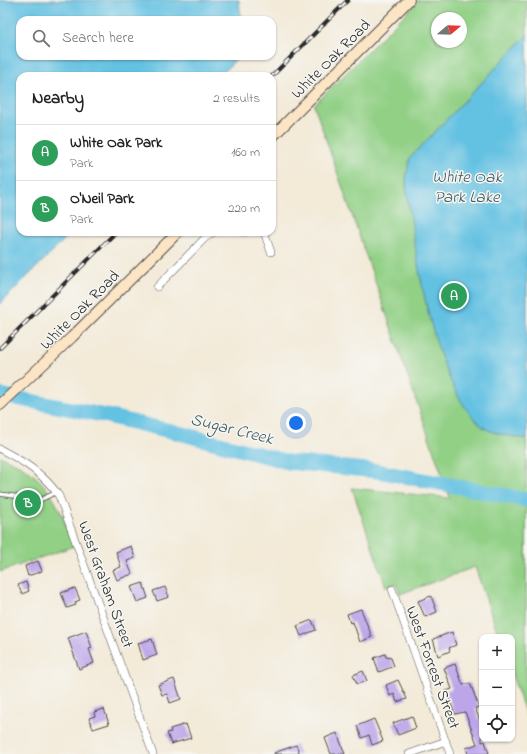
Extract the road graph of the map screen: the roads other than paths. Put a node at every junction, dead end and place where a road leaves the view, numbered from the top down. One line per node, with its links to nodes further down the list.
1 (409, 0): 2 (street, White Oak Road)
2 (276, 133)
3 (174, 236): 8 (street, White Oak Road)
4 (208, 236): 7 (street)
5 (265, 236): 6 (street)
6 (271, 252)
7 (157, 287)
8 (0, 405)
9 (0, 449): 10 (street, West Graham Street)
10 (56, 492): 11 (lane); 14 (street, West Graham Street)
11 (0, 494)
12 (392, 589): 13 (street, West Forrest Street)
13 (446, 741): 15 (street); 16 (street, West Forrest Street)
14 (153, 754)
15 (409, 754)
16 (450, 754)

